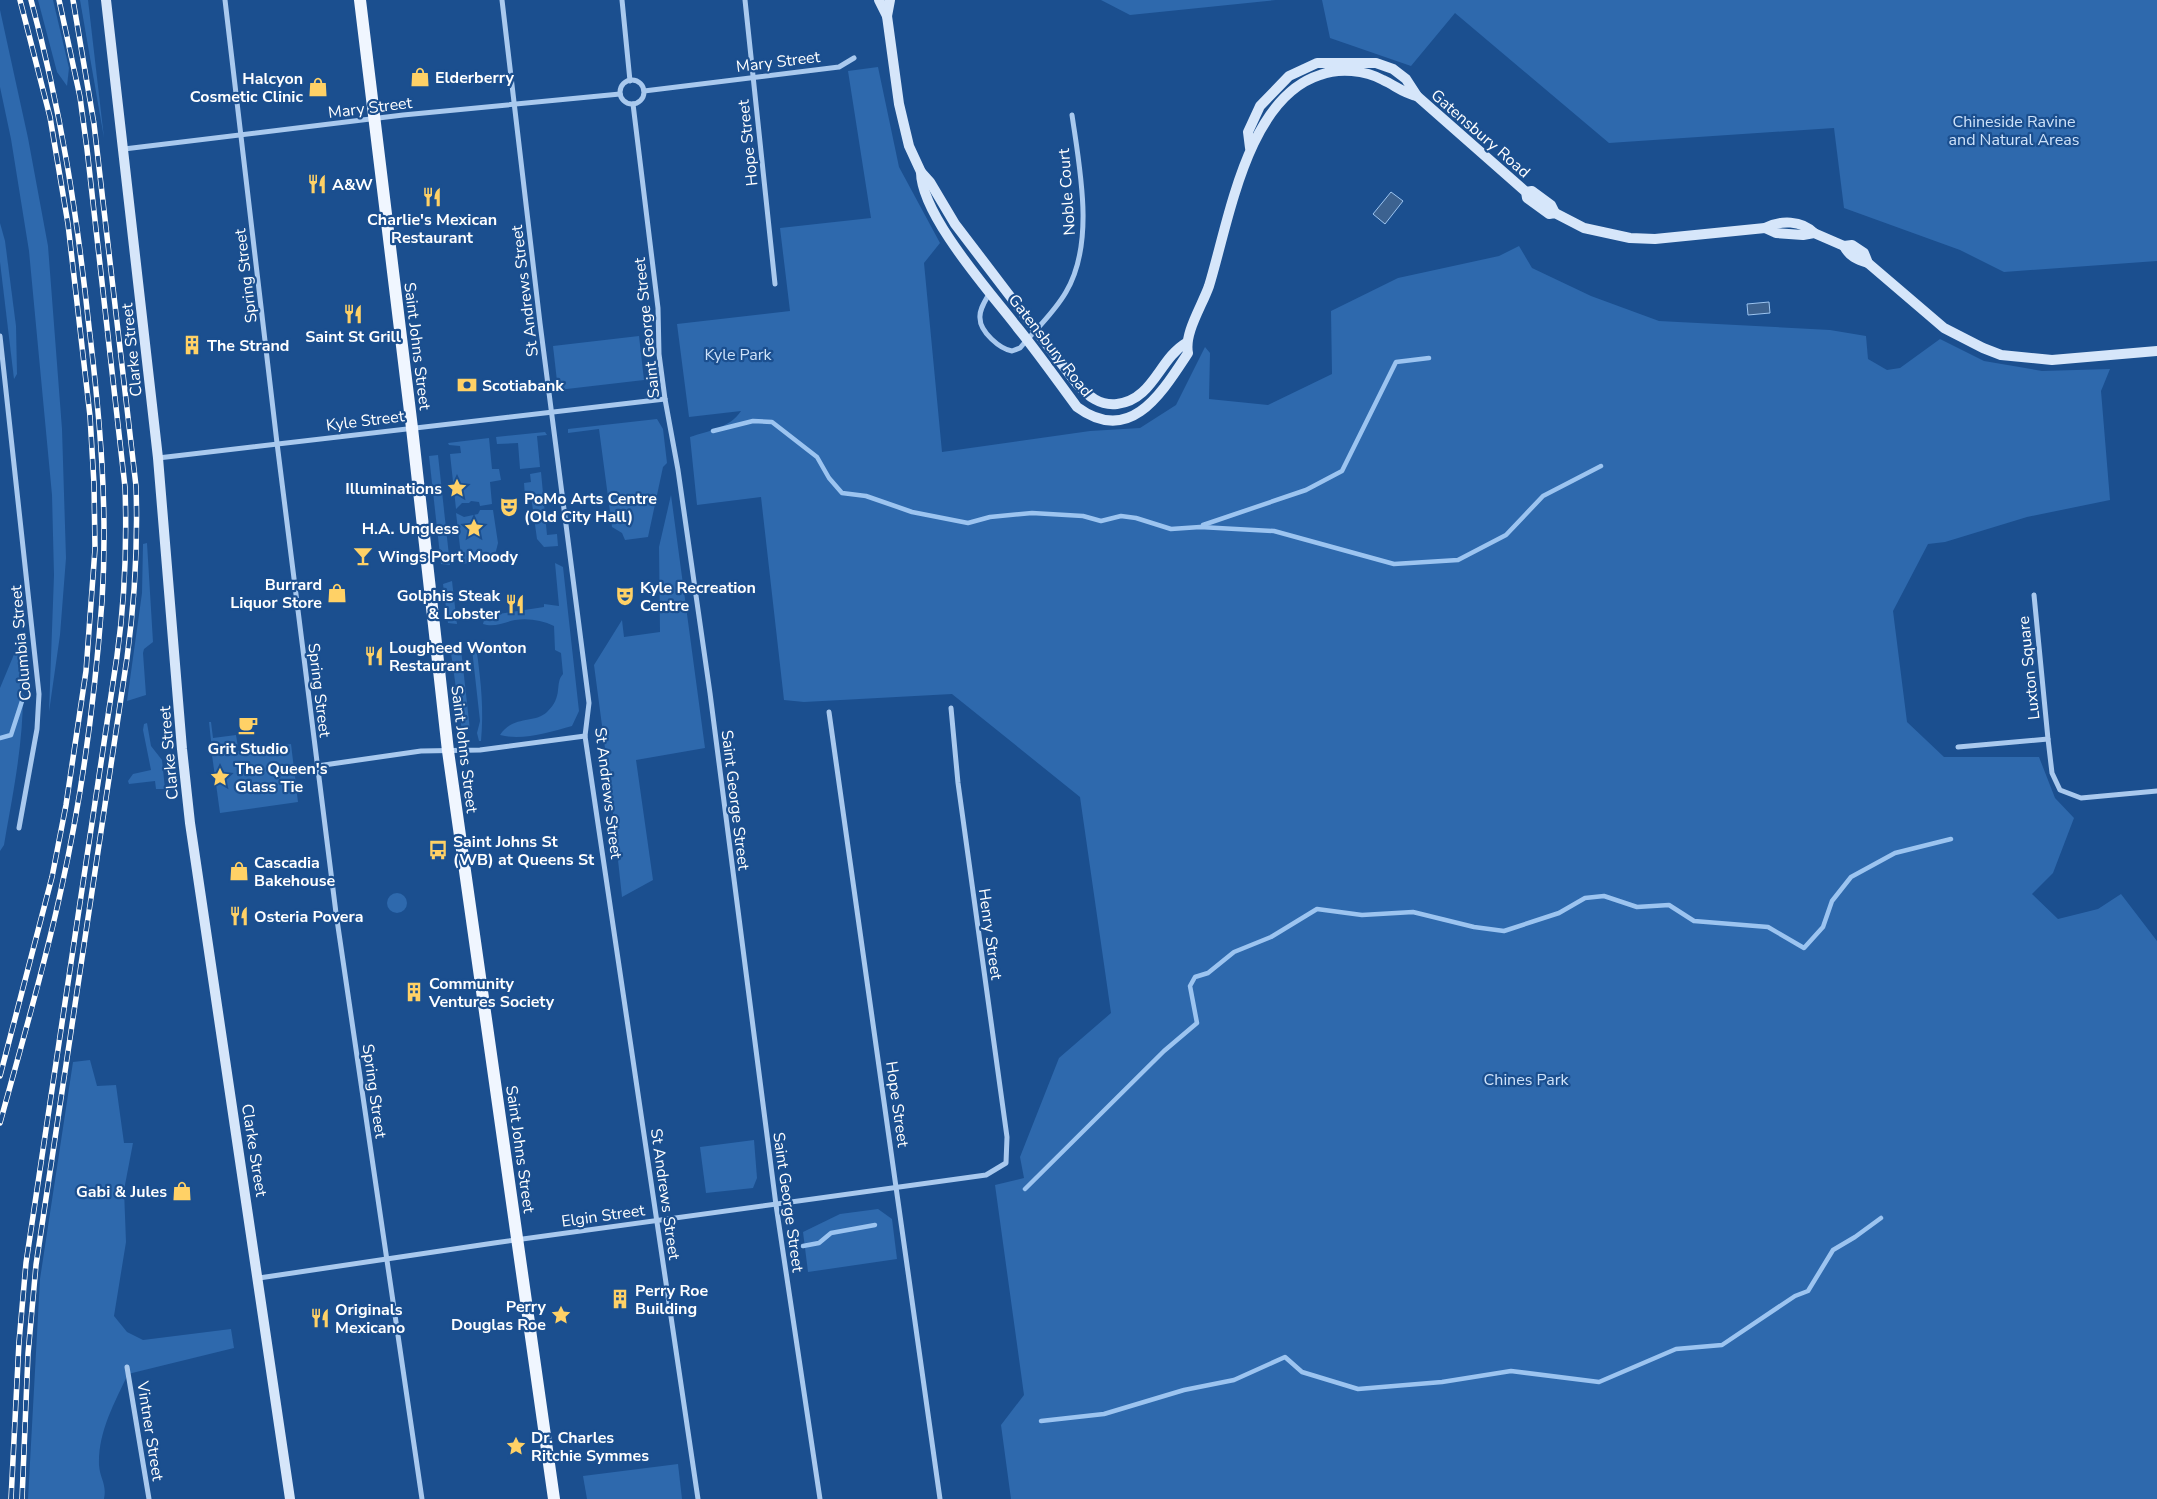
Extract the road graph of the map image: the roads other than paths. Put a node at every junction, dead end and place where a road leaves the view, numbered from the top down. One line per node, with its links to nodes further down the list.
1 (106, 0): 22 (street, Clarke Street)
2 (225, 0): 20 (street, Spring Street)
3 (360, 0): 19 (main road, Saint Johns Street)
4 (502, 0): 17 (street, St Andrews Street)
5 (622, 0): 12 (street)
6 (745, 0): 11 (street, Hope Street)
7 (879, 0): 9 (street, Gatensbury Road)
8 (890, 0): 9 (street, Gatensbury Road)
9 (887, 16): 23 (street, Gatensbury Road)
10 (854, 58): 11 (street, Mary Street)
11 (753, 76): 13 (street, Mary Street); 24 (street, Hope Street)
12 (630, 81): 13 (street); 14 (street)
13 (644, 91): 16 (street)
14 (620, 94): 16 (street); 17 (street, Mary Street)
15 (1417, 96): 21 (street, Gatensbury Road); 21 (street, Gatensbury Road); 30 (street, Gatensbury Road)
16 (633, 104): 31 (street, Saint George Street)
17 (514, 105): 19 (street, Mary Street); 32 (street, St Andrews Street)
18 (1072, 115): 26 (street, Noble Court)
19 (374, 118): 20 (street, Mary Street); 33 (main road, Saint Johns Street)
20 (241, 135): 22 (street, Mary Street); 34 (street, Spring Street)
21 (1250, 148): 29 (street, Gatensbury Road)
22 (124, 149): 35 (street, Clarke Street)
23 (921, 172): 25 (street, Gatensbury Road); 26 (street, Gatensbury Road)
24 (775, 284)
25 (990, 292): 28 (street, Gatensbury Road); 28 (street)
26 (1036, 329): 28 (street, Noble Court); 29 (street, Gatensbury Road)
27 (0, 336): 45 (street, Columbia Street)
28 (1027, 340): 29 (street, Gatensbury Road)
29 (1186, 342)
30 (2157, 350)
31 (665, 399): 32 (street, Kyle Street); 48 (street, Saint George Street)
32 (552, 414): 33 (street, Kyle Street); 39 (street, St Andrews Street)
33 (412, 428): 34 (street, Kyle Street); 42 (main road, Saint Johns Street)
34 (277, 443): 35 (street, Kyle Street); 43 (street, Spring Street)
35 (158, 458): 52 (street, Clarke Street)
36 (2034, 595): 40 (street, Luxton Square)
37 (951, 708): 46 (street, Henry Street)
38 (829, 712): 47 (street, Hope Street)
39 (586, 736): 42 (street); 49 (street, St Andrews Street)
40 (2048, 739): 41 (street); 44 (street, Luxton Square)
41 (1958, 747)
42 (448, 751): 43 (street); 50 (main road, Saint Johns Street)
43 (317, 766): 51 (street, Spring Street)
44 (2157, 791)
45 (19, 828)
46 (1006, 1163): 47 (street, Elgin Street)
47 (897, 1188): 48 (street, Elgin Street); 60 (street, Hope Street)
48 (776, 1205): 49 (street, Elgin Street); 59 (street, Saint George Street)
49 (656, 1221): 50 (street, Elgin Street); 58 (street, St Andrews Street)
50 (517, 1240): 51 (street, Elgin Street); 57 (main road, Saint Johns Street)
51 (387, 1259): 52 (street, Elgin Street); 56 (street, Spring Street)
52 (259, 1278): 55 (street, Clarke Street)
53 (127, 1367): 54 (street, Vintner Street)
54 (149, 1499)
55 (290, 1499)
56 (422, 1499)
57 (554, 1499)
58 (698, 1499)
59 (820, 1499)
60 (940, 1499)

